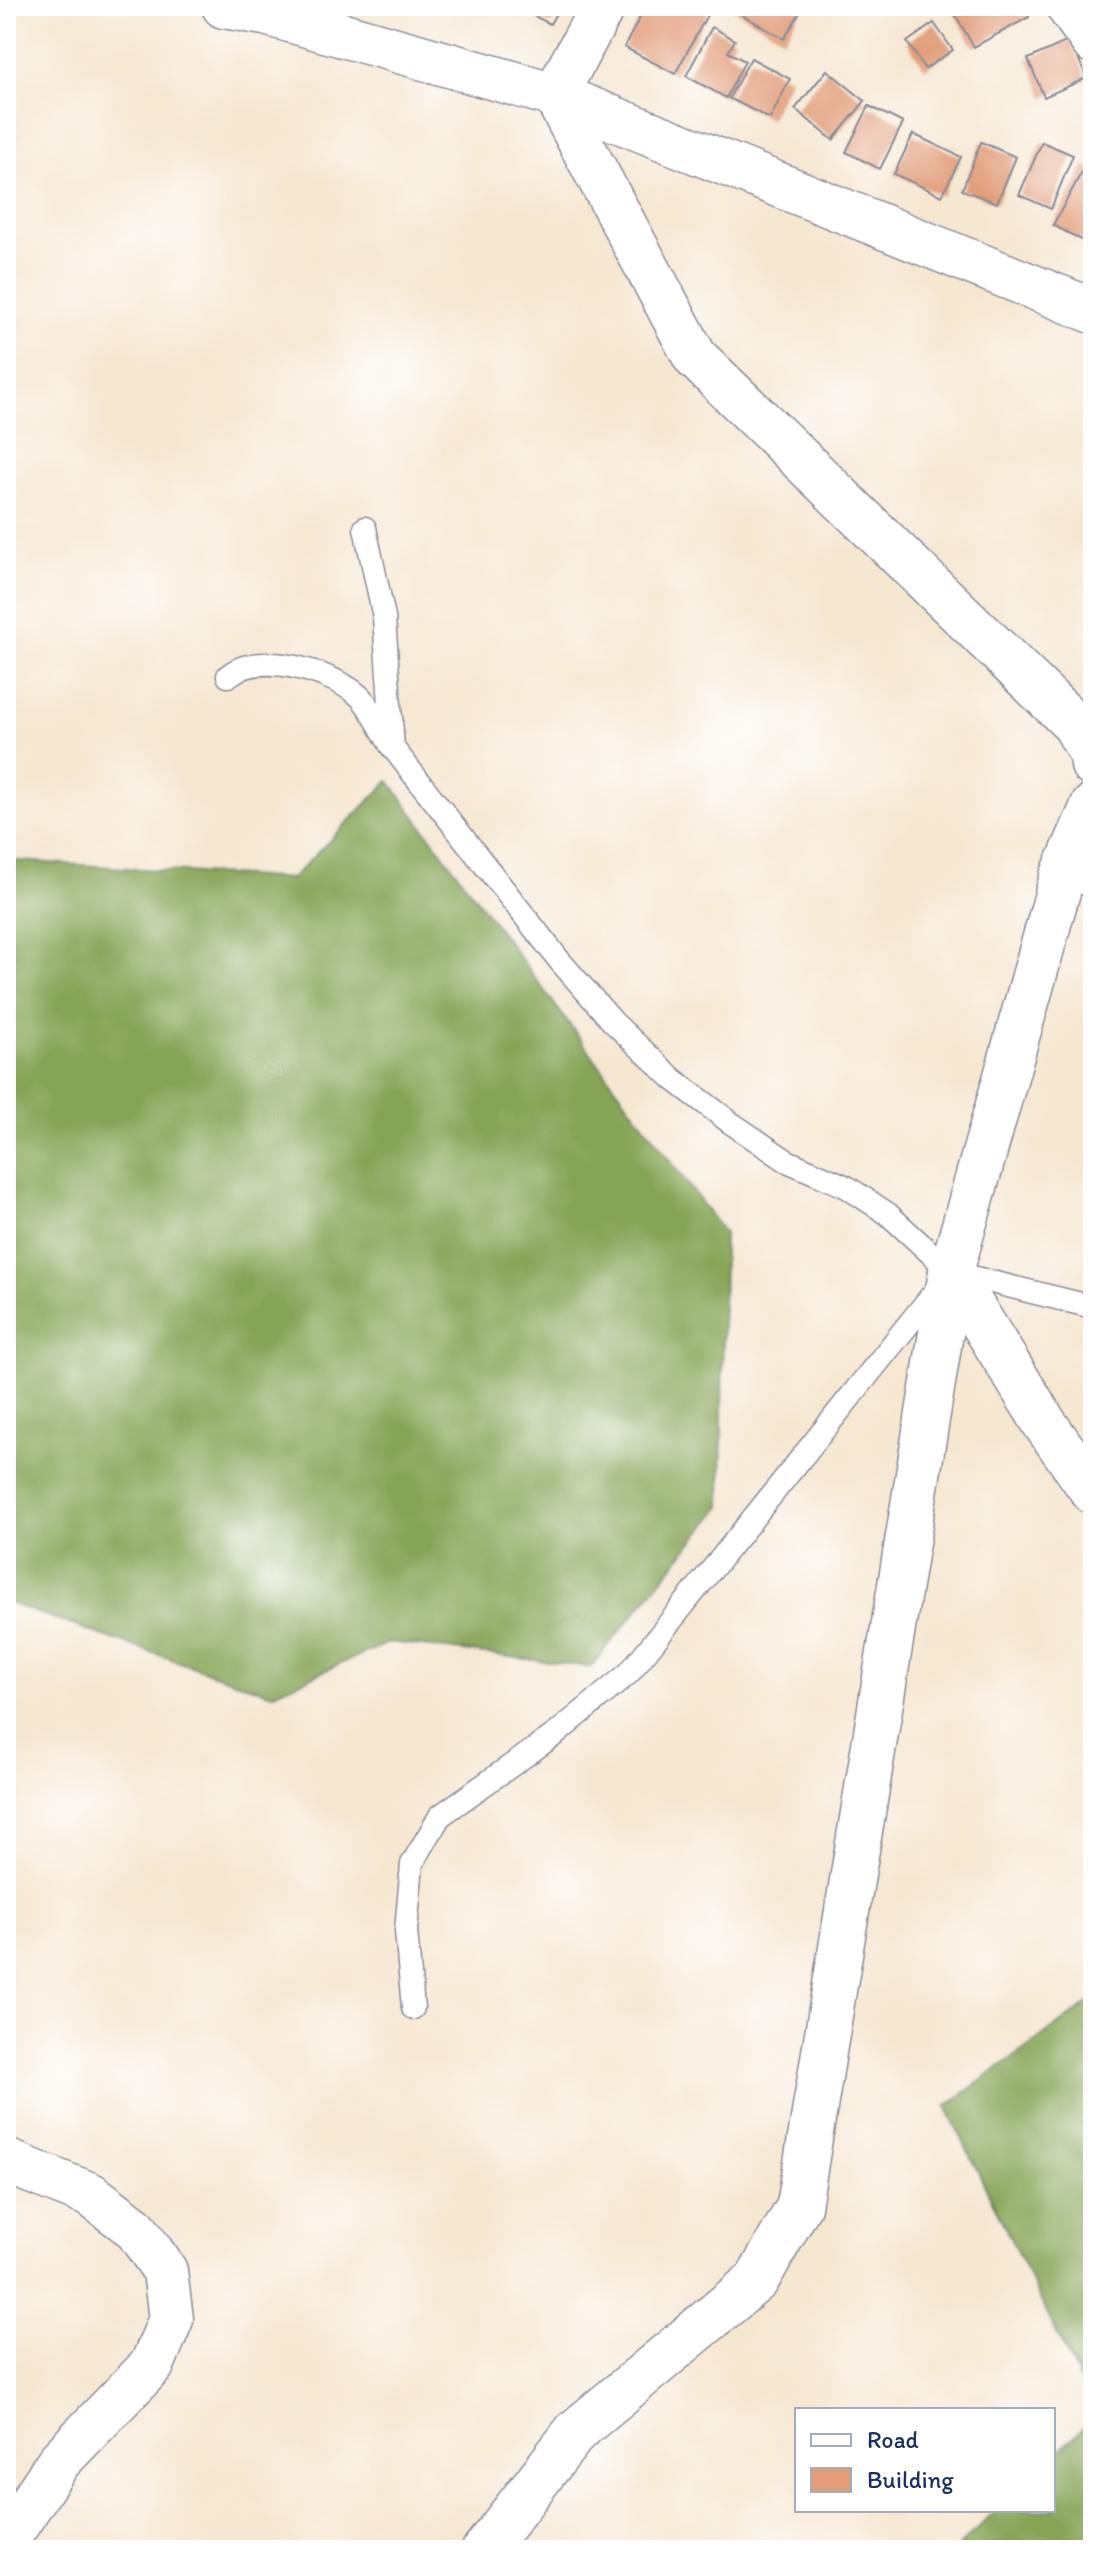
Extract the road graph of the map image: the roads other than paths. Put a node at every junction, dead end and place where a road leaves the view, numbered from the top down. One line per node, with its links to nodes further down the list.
1 (224, 6): 5 (street)
2 (603, 6): 5 (street)
3 (1068, 6): 4 (street)
4 (1093, 41)
5 (555, 95): 6 (street); 10 (street)
6 (1093, 311)
7 (365, 528): 9 (lane)
8 (228, 676): 9 (lane)
9 (393, 748): 13 (lane)
10 (1093, 765)
11 (1093, 806): 12 (street)
12 (1078, 881): 13 (street)
13 (951, 1272): 14 (lane); 15 (street); 16 (lane); 19 (street)
14 (1093, 1307)
15 (1093, 1492)
16 (413, 2008)
17 (6, 2161): 18 (street)
18 (6, 2541)
19 (484, 2550)

